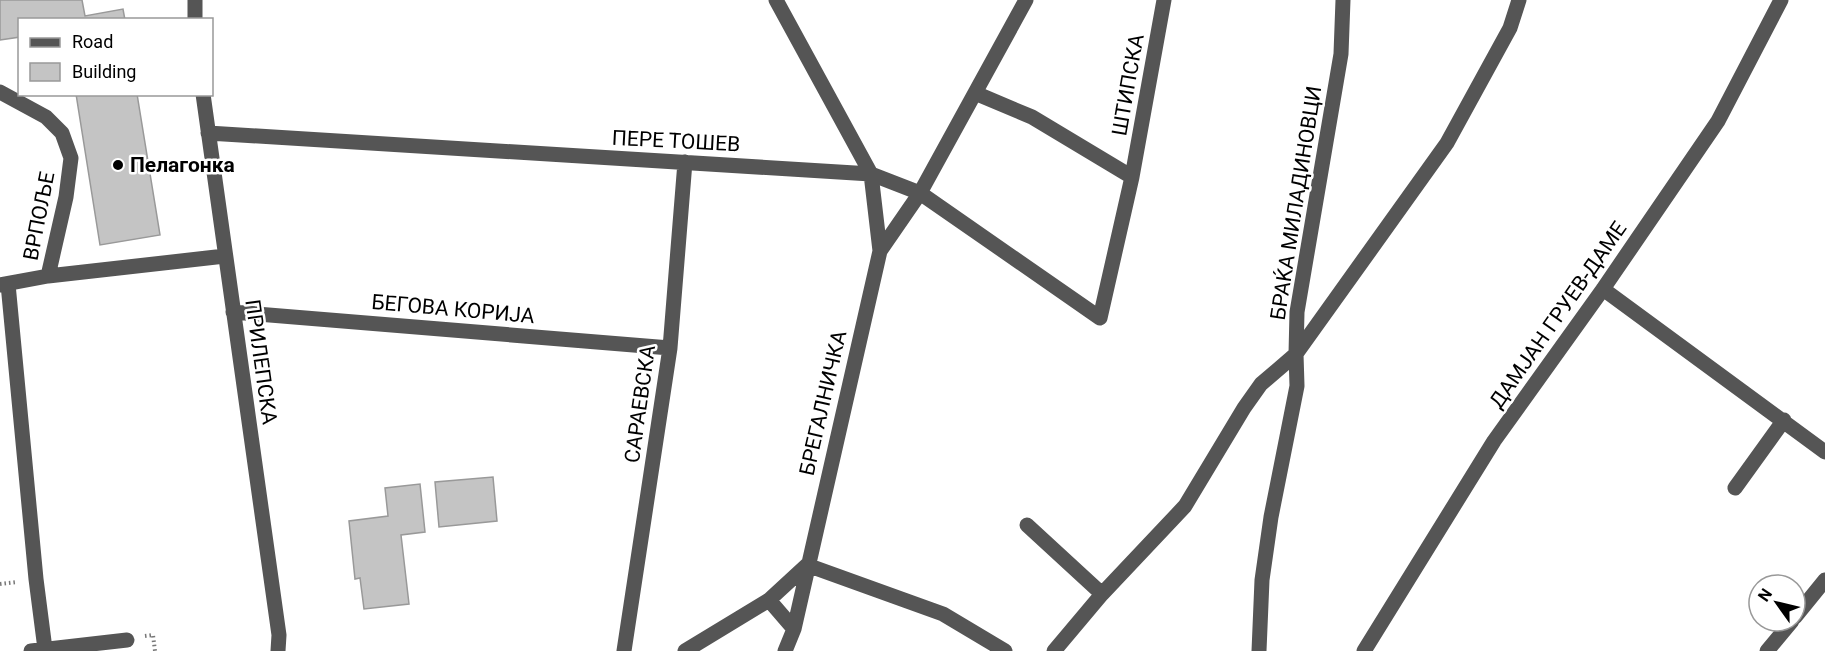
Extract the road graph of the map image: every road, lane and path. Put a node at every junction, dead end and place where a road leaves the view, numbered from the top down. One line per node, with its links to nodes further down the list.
1 (195, 0): 8 (street)
2 (776, 0): 14 (street, БРЕГАЛНИЧКА)
3 (1026, 0): 10 (street, БРЕГАЛНИЧКА)
4 (1164, 0): 15 (street, ШТИПСКА)
5 (1343, 0): 25 (street, БРАЌА МИЛАДИНОВЦИ)
6 (1520, 0): 25 (street)
7 (1781, 0): 21 (street, ДАМЈАН ГРУЕВ-ДАМЕ)
8 (195, 18)
9 (0, 92): 19 (street, ВРПОЉЕ)
10 (975, 93): 15 (street, ШТИПСКА); 16 (street, БРЕГАЛНИЧКА)
11 (203, 96): 12 (street, ПРИЛЕПСКА)
12 (208, 133): 13 (street, ПЕРЕ ТОШЕВ); 18 (street, ПРИЛЕПСКА)
13 (685, 162): 14 (street, ПЕРЕ ТОШЕВ); 24 (street, САРАЕВСКА)
14 (871, 174): 16 (street, ПЕРЕ ТОШЕВ); 17 (street, БРЕГАЛНИЧКА)
15 (1132, 177): 23 (street, ШТИПСКА)
16 (920, 193): 17 (street, БРЕГАЛНИЧКА); 23 (street, ПЕРЕ ТОШЕВ)
17 (880, 251): 30 (street, БРЕГАЛНИЧКА)
18 (225, 256): 19 (street); 22 (street, ПРИЛЕПСКА)
19 (48, 276): 20 (street)
20 (4, 285): 39 (street)
21 (1603, 289): 26 (street); 48 (street, ДАМЈАН ГРУЕВ-ДАМЕ)
22 (233, 312): 24 (street, БЕГОВА КОРИЈА); 37 (street, ПРИЛЕПСКА)
23 (1100, 318)
24 (670, 348): 42 (street, САРАЕВСКА)
25 (1296, 354): 32 (street); 47 (street, БРАЌА МИЛАДИНОВЦИ)
26 (1784, 420): 27 (street); 28 (street)
27 (1825, 452)
28 (1735, 488)
29 (1027, 525): 32 (street)
30 (807, 565): 33 (street); 35 (street, БРЕГАЛНИЧКА); 45 (street)
31 (1825, 580): 34 (street)
32 (1102, 594): 46 (street)
33 (769, 600): 35 (street); 43 (street)
34 (1807, 602)
35 (794, 629): 44 (street, БРЕГАЛНИЧКА)
36 (1782, 633): 49 (street)
37 (279, 635): 40 (street, ПРИЛЕПСКА); 41 (street, ПРИЛЕПСКА)
38 (127, 640): 39 (street)
39 (38, 650)
40 (278, 651)
41 (287, 651)
42 (624, 651)
43 (685, 651)
44 (785, 651)
45 (1005, 651)
46 (1054, 651)
47 (1259, 651)
48 (1364, 651)
49 (1767, 651)

